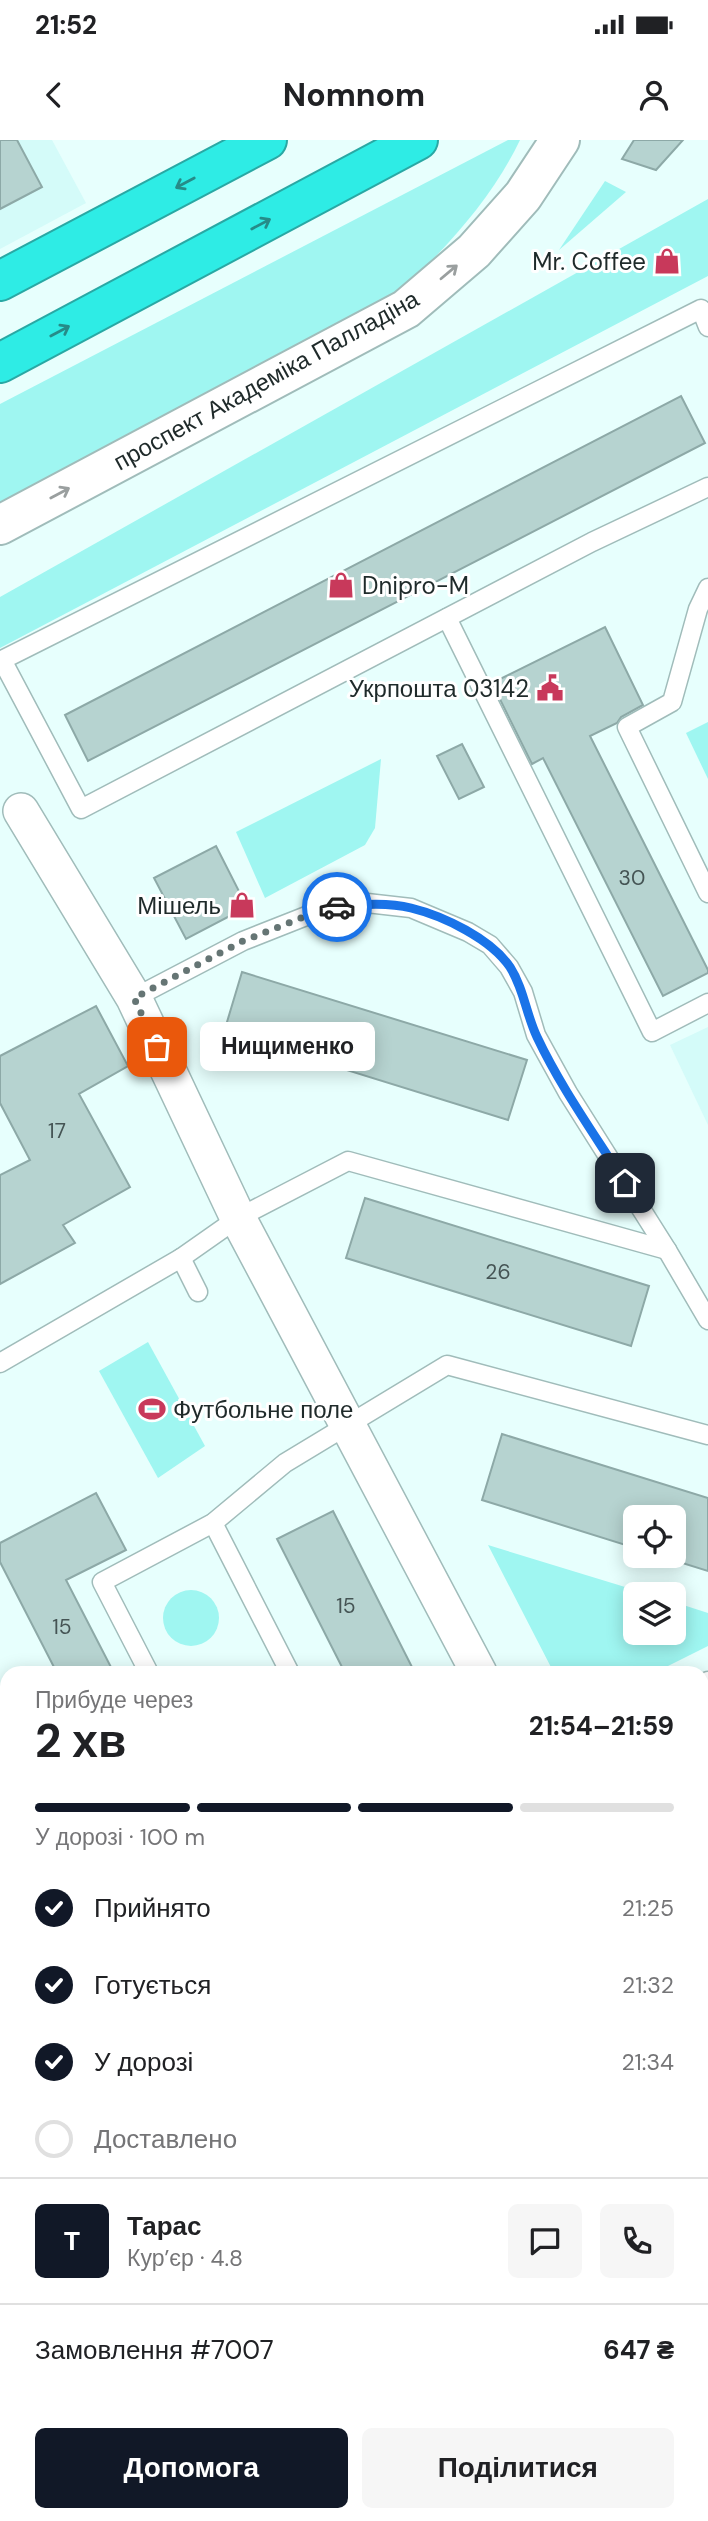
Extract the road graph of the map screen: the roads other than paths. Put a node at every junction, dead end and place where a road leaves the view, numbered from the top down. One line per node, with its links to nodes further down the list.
1 (267, 140): 4 (highway, one-way to 4)
2 (418, 140): 6 (highway, one-way to 2)
3 (560, 140): 8 (street, проспект Академіка Палладіна, one-way to 3)
4 (0, 281)
5 (708, 327): 10 (lane)
6 (0, 363)
7 (708, 487): 10 (lane)
8 (0, 525)
9 (708, 588): 12 (lane)
10 (447, 618): 14 (lane)
11 (21, 811): 13 (street)
12 (708, 893)
13 (134, 998): 15 (street); 16 (lane)
14 (708, 1003)
15 (237, 1218): 16 (lane); 17 (lane); 21 (street)
16 (667, 1250): 19 (lane)
17 (181, 1258): 18 (lane); 20 (lane)
18 (198, 1292)
19 (708, 1320)
20 (0, 1363)
21 (348, 1426): 22 (lane); 23 (lane); 26 (street)
22 (708, 1435)
23 (213, 1523): 24 (lane); 25 (lane)
24 (145, 1666)
25 (286, 1666)
26 (475, 1666)

